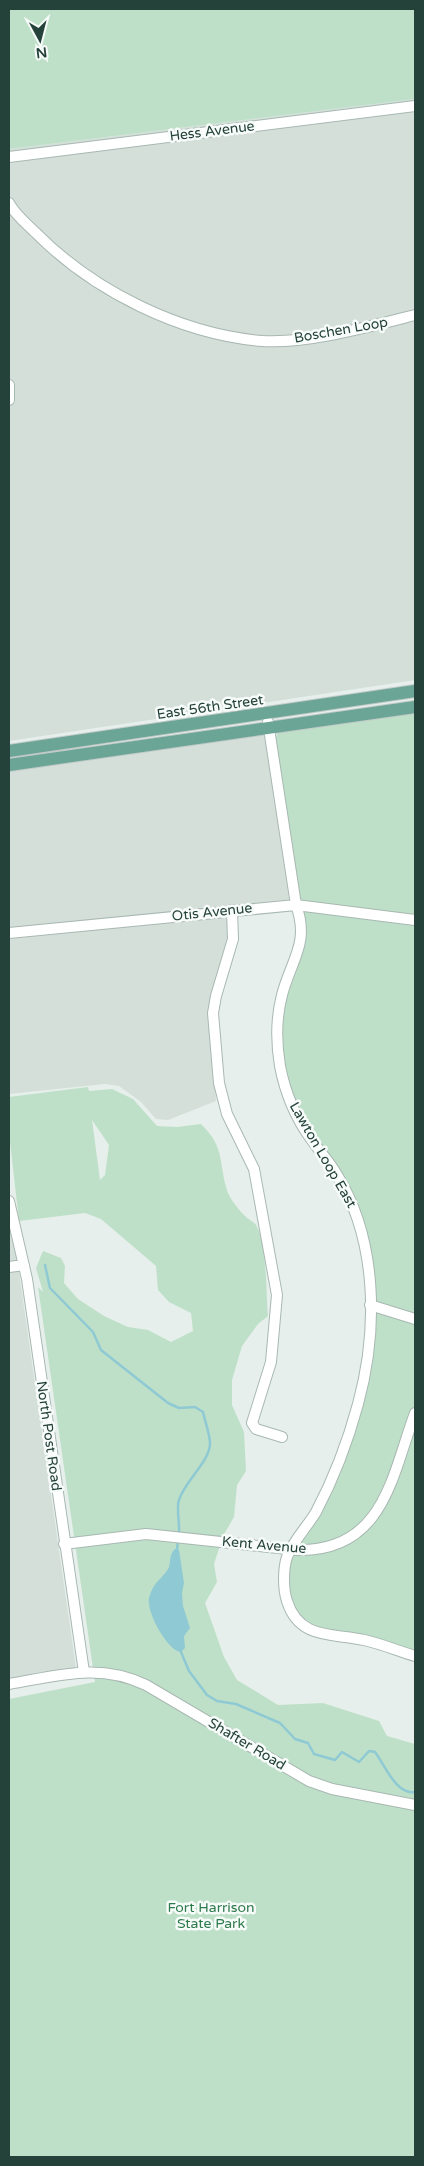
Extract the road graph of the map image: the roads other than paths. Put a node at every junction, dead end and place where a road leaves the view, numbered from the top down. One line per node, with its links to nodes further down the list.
1 (415, 106): 2 (street, Hess Avenue)
2 (9, 157)
3 (9, 203): 4 (street, Boschen Loop)
4 (415, 315)
5 (9, 385): 6 (street)
6 (9, 400)
7 (415, 691): 10 (main road, East 56th Street)
8 (415, 707): 9 (main road)
9 (268, 725): 11 (main road); 12 (street, Lawton Loop East)
10 (9, 751)
11 (9, 765)
12 (296, 905): 13 (street, Otis Avenue); 14 (street, Otis Avenue); 19 (street, Lawton Loop East)
13 (232, 910): 15 (street, Otis Avenue); 22 (street)
14 (415, 920)
15 (9, 933)
16 (9, 1201): 17 (street, North Post Road)
17 (24, 1266): 18 (street); 23 (street, North Post Road)
18 (9, 1267)
19 (370, 1305): 20 (street); 24 (street, Lawton Loop East)
20 (415, 1319)
21 (415, 1413): 24 (street, Kent Avenue)
22 (282, 1437)
23 (64, 1544): 24 (street, Kent Avenue); 26 (street, North Post Road)
24 (292, 1549): 25 (street, Lawton Loop East)
25 (415, 1656)
26 (84, 1672): 27 (street, Shafter Road); 28 (street, Shafter Road)
27 (9, 1684)
28 (415, 1806)

